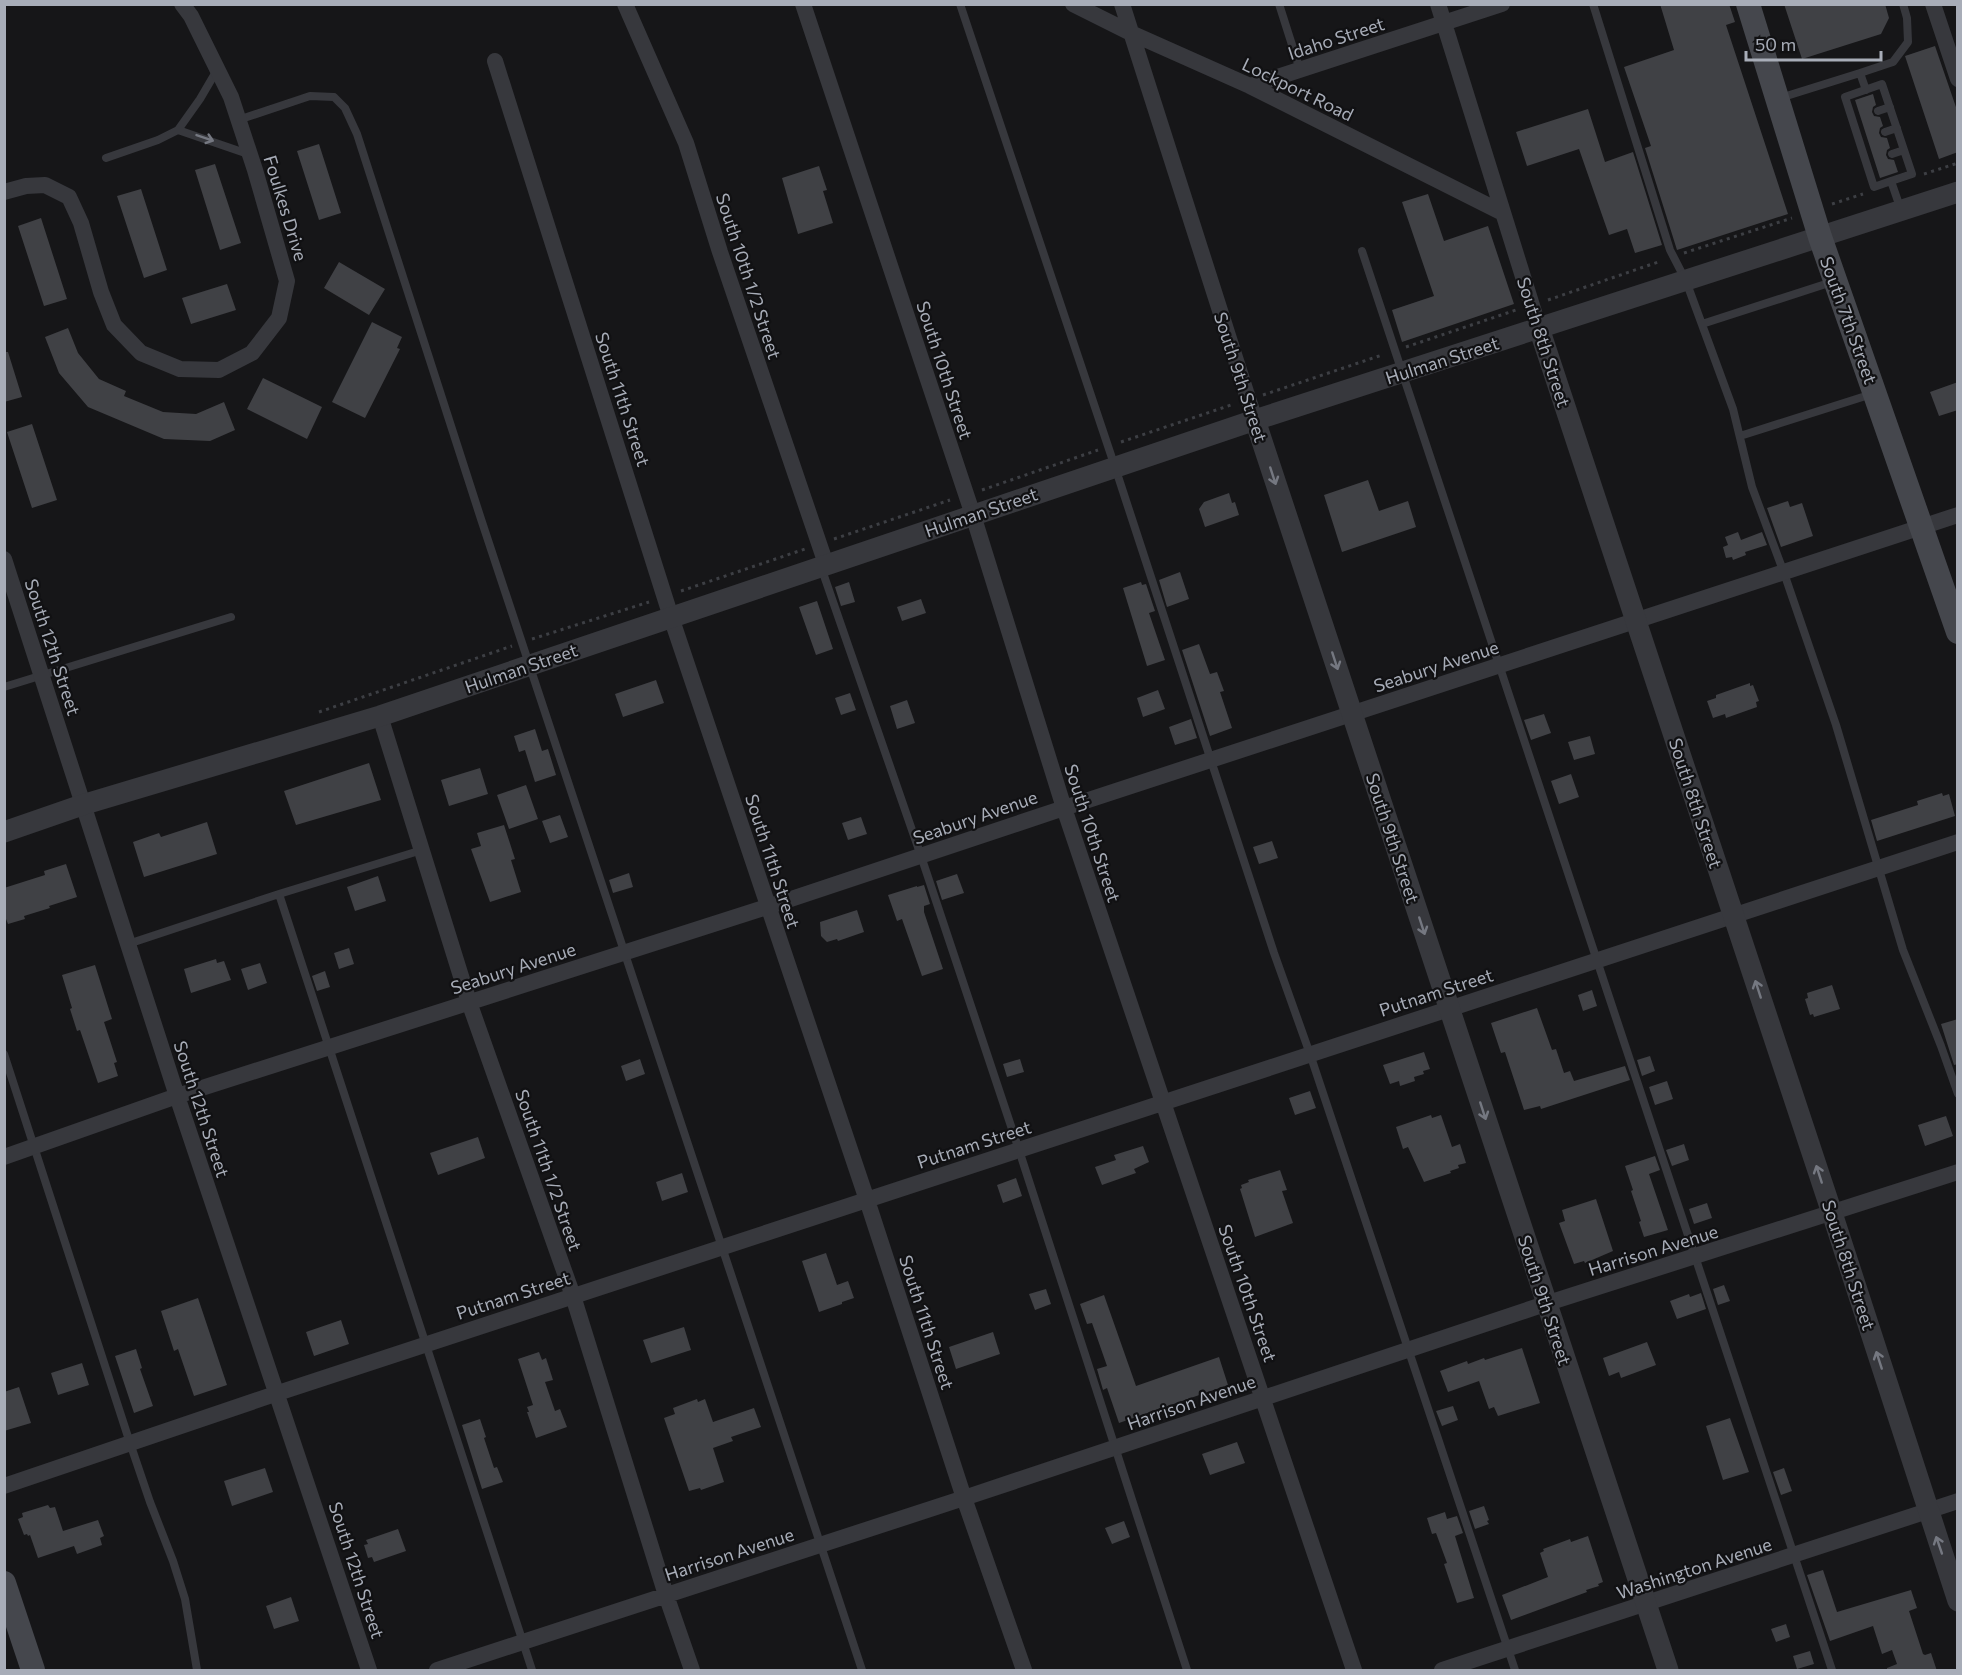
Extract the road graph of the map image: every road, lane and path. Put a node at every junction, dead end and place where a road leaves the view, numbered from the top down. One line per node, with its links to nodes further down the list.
1 (183, 4): 17 (street, Foulkes Drive)
2 (625, 4): 54 (street, South 10th 1/2 Street)
3 (803, 4): 50 (street, South 10th Street)
4 (960, 4): 49 (lane)
5 (1073, 4): 15 (street, Lockport Road)
6 (1122, 4): 15 (street, South 9th Street)
7 (1279, 4): 18 (lane)
8 (1438, 4): 14 (street, South 8th Street)
9 (1502, 4): 14 (street, Idaho Street)
10 (1593, 4): 41 (lane)
11 (1748, 4): 23 (main road, South 7th Street)
12 (1903, 4): 19 (lane)
13 (1933, 4): 20 (street)
14 (1444, 24): 18 (street, Idaho Street); 38 (street, South 8th Street)
15 (1131, 33): 21 (street, Lockport Road); 47 (street, South 9th Street)
16 (495, 61): 57 (street, South 11th Street)
17 (217, 69): 26 (street, Foulkes Drive); 28 (lane)
18 (1300, 70): 21 (street, Idaho Street)
19 (1860, 73): 22 (lane); 23 (lane)
20 (1958, 79)
21 (1251, 86): 38 (street, Lockport Road)
22 (1866, 90): 24 (lane); 34 (lane)
23 (1777, 99): 39 (main road, South 7th Street)
24 (1890, 107): 25 (lane); 27 (lane)
25 (1878, 111)
26 (238, 120): 32 (street, Foulkes Drive); 60 (lane)
27 (1897, 128): 29 (lane); 30 (lane)
28 (178, 130): 32 (lane, one-way to 32); 33 (lane)
29 (1885, 132)
30 (1904, 150): 31 (lane); 34 (lane)
31 (1892, 154)
32 (250, 155): 35 (street, Foulkes Drive)
33 (106, 158)
34 (1891, 182): 37 (lane)
35 (4, 192)
36 (1958, 192): 37 (street, Hulman Street)
37 (1901, 210): 39 (street, Hulman Street)
38 (1503, 213): 44 (street, South 8th Street)
39 (1820, 237): 41 (street, Hulman Street); 42 (main road, South 7th Street)
40 (1362, 251): 45 (lane)
41 (1686, 281): 43 (lane); 44 (street, Hulman Street)
42 (1835, 281): 43 (lane); 46 (main road, South 7th Street)
43 (1702, 324): 48 (lane)
44 (1539, 328): 45 (street, Hulman Street); 58 (street, South 8th Street)
45 (1403, 372): 47 (street, Hulman Street); 61 (lane)
46 (1875, 393): 48 (lane); 52 (main road, South 7th Street)
47 (1254, 420): 49 (street, Hulman Street); 64 (street, South 9th Street, one-way to 64)
48 (1740, 436): 55 (lane)
49 (1115, 467): 50 (street, Hulman Street); 66 (lane)
50 (973, 515): 54 (street, Hulman Street); 68 (street, South 10th Street)
51 (1958, 516): 52 (street, Seabury Avenue)
52 (1921, 527): 55 (street, Seabury Avenue); 59 (main road, South 7th Street)
53 (4, 559): 62 (street, South 12th Street)
54 (823, 565): 57 (street, Hulman Street); 72 (lane)
55 (1784, 573): 58 (street, Seabury Avenue); 73 (lane)
56 (231, 617): 62 (lane)
57 (671, 617): 60 (street, Hulman Street); 75 (street, South 11th Street)
58 (1636, 621): 61 (street, Seabury Avenue); 76 (street, South 8th Street)
59 (1958, 632)
60 (530, 665): 65 (street, Hulman Street); 78 (lane)
61 (1500, 666): 64 (street, Seabury Avenue); 79 (lane)
62 (42, 675): 63 (lane); 67 (street, South 12th Street)
63 (4, 687)
64 (1352, 714): 66 (street, Seabury Avenue); 81 (street, South 9th Street, one-way to 81)
65 (380, 716): 67 (street, Hulman Street); 71 (street, South 11th 1/2 Street)
66 (1211, 760): 68 (street, Seabury Avenue); 84 (lane)
67 (82, 805): 69 (street, Hulman Street); 77 (street, South 12th Street)
68 (1064, 808): 72 (street, Seabury Avenue); 87 (street, South 10th Street)
69 (4, 832)
70 (1958, 842): 73 (street, Putnam Street)
71 (422, 850): 74 (lane); 80 (street, South 11th 1/2 Street)
72 (921, 856): 75 (street, Seabury Avenue); 89 (lane)
73 (1879, 868): 76 (street, Putnam Street); 85 (lane)
74 (279, 894): 77 (lane); 82 (lane)
75 (767, 907): 78 (street, Seabury Avenue); 92 (street, South 11th Street)
76 (1733, 916): 79 (street, Putnam Street); 93 (street, South 8th Street, one-way to 76)
77 (128, 944): 86 (street, South 12th Street)
78 (625, 953): 80 (street, Seabury Avenue); 94 (lane)
79 (1597, 960): 81 (street, Putnam Street); 95 (lane)
80 (469, 1002): 82 (street, Seabury Avenue); 96 (street, South 11th 1/2 Street)
81 (1450, 1009): 84 (street, Putnam Street); 97 (street, South 9th Street, one-way to 97)
82 (329, 1047): 86 (street, Seabury Avenue); 98 (lane)
83 (4, 1054): 88 (lane)
84 (1310, 1054): 87 (street, Putnam Street); 99 (lane)
85 (1958, 1094)
86 (177, 1096): 88 (street, Seabury Avenue); 100 (street, South 12th Street)
87 (1162, 1103): 89 (street, Putnam Street); 101 (street, South 10th Street)
88 (35, 1147): 90 (street, Seabury Avenue); 102 (lane)
89 (1019, 1150): 92 (street, Putnam Street); 103 (lane)
90 (4, 1157)
91 (1958, 1172): 93 (street, Harrison Avenue)
92 (867, 1200): 94 (street, Putnam Street); 105 (street, South 11th Street)
93 (1832, 1213): 95 (street, Harrison Avenue); 107 (street, South 8th Street, one-way to 93)
94 (722, 1247): 96 (street, Putnam Street); 108 (lane)
95 (1695, 1257): 97 (street, Harrison Avenue); 109 (lane)
96 (573, 1296): 98 (street, Putnam Street); 111 (street, South 11th 1/2 Street)
97 (1545, 1304): 99 (street, Harrison Avenue); 113 (street, South 9th Street)
98 (426, 1344): 100 (street, Putnam Street); 114 (lane)
99 (1407, 1350): 101 (street, Harrison Avenue); 115 (lane)
100 (278, 1393): 102 (street, Putnam Street); 118 (street, South 12th Street)
101 (1263, 1398): 103 (street, Harrison Avenue); 125 (street, South 10th Street)
102 (130, 1443): 104 (street, Putnam Street); 117 (lane)
103 (1115, 1448): 105 (street, Harrison Avenue); 124 (lane)
104 (4, 1486)
105 (964, 1498): 108 (street, Harrison Avenue); 123 (street, South 11th Street)
106 (1958, 1502): 107 (street, Washington Avenue)
107 (1927, 1511): 109 (street, Washington Avenue); 112 (street, South 8th Street, one-way to 107)
108 (820, 1545): 111 (street, Harrison Avenue); 122 (lane)
109 (1793, 1555): 113 (street, Washington Avenue); 129 (lane)
110 (4, 1583): 116 (main road)
111 (666, 1595): 114 (street, Harrison Avenue); 121 (street, South 11th 1/2 Street)
112 (1958, 1601)
113 (1646, 1604): 115 (street, Washington Avenue); 128 (street, South 9th Street)
114 (523, 1642): 119 (street, Harrison Avenue); 120 (lane)
115 (1508, 1649): 126 (street, Washington Avenue); 127 (lane)
116 (33, 1671)
117 (196, 1671)
118 (369, 1671)
119 (437, 1671)
120 (532, 1671)
121 (692, 1671)
122 (862, 1671)
123 (1024, 1671)
124 (1187, 1671)
125 (1354, 1671)
126 (1442, 1671)
127 (1515, 1671)
128 (1668, 1671)
129 (1832, 1671)

